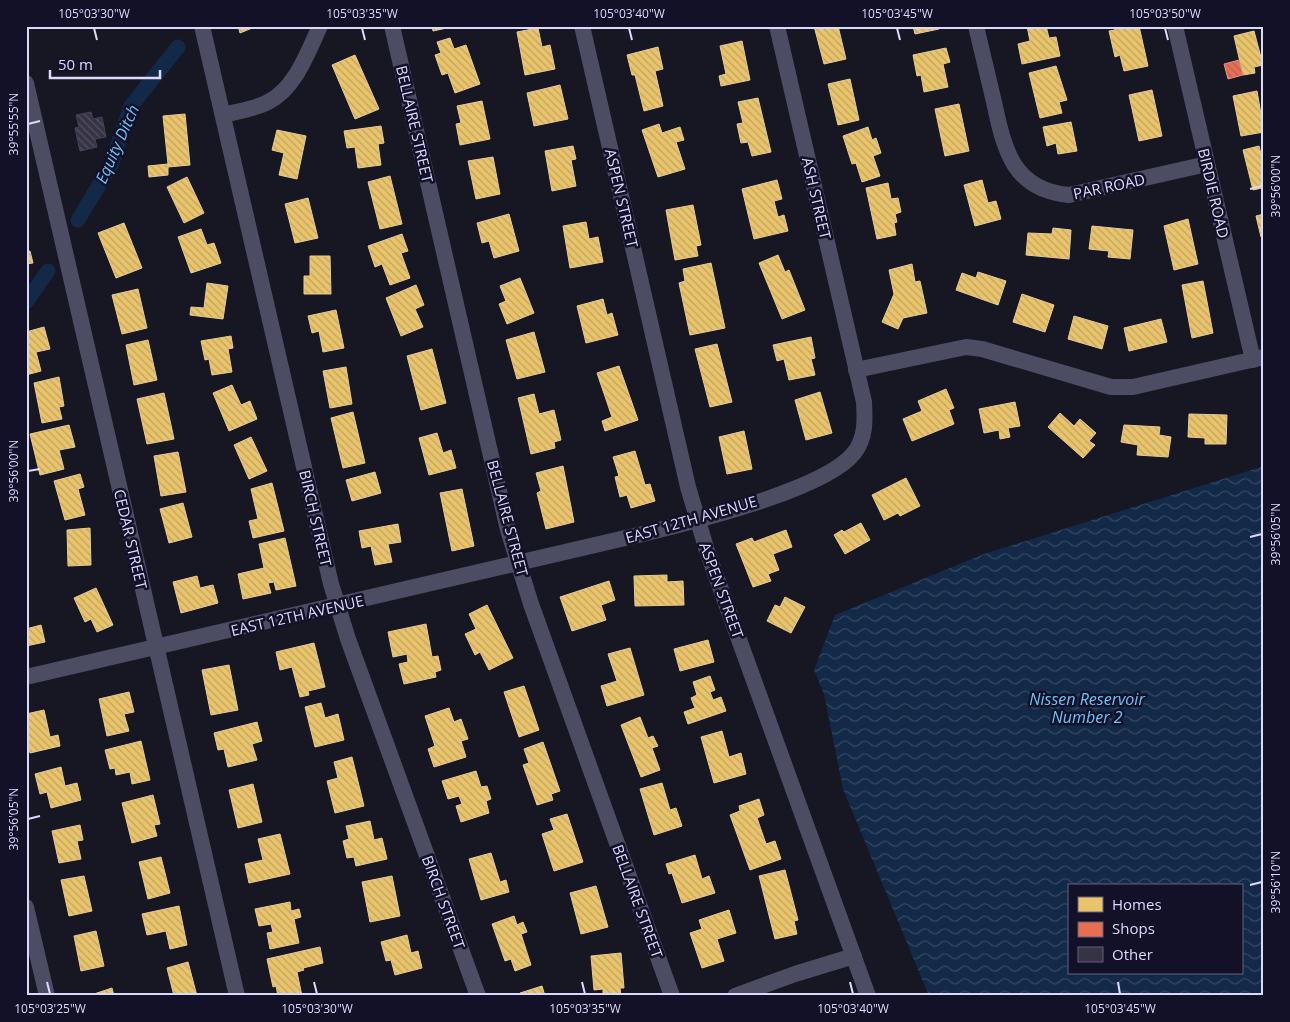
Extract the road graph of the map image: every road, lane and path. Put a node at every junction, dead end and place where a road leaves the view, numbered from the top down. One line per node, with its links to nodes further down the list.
1 (202, 26): 9 (street, BIRCH STREET)
2 (320, 26): 9 (street)
3 (392, 26): 14 (street, BELLAIRE STREET)
4 (582, 26): 13 (street, ASPEN STREET)
5 (777, 26): 12 (street, ASH STREET)
6 (976, 26): 10 (street, PAR ROAD)
7 (1175, 26): 10 (street, BIRDIE ROAD)
8 (26, 83): 16 (street, CEDAR STREET)
9 (223, 115): 15 (street, BIRCH STREET)
10 (1207, 164): 11 (street, BIRDIE ROAD)
11 (1258, 358): 12 (street)
12 (856, 370): 13 (street, EAST 12TH AVENUE)
13 (698, 520): 14 (street, EAST 12TH AVENUE); 19 (street, ASPEN STREET)
14 (519, 564): 15 (street, EAST 12TH AVENUE); 23 (street, BELLAIRE STREET)
15 (338, 606): 16 (street, EAST 12TH AVENUE); 22 (street, BIRCH STREET)
16 (156, 647): 17 (street, EAST 12TH AVENUE); 21 (street, CEDAR STREET)
17 (26, 677)
18 (26, 907): 20 (street)
19 (854, 956): 24 (street); 25 (street, ASPEN STREET)
20 (47, 996)
21 (236, 996)
22 (478, 996)
23 (672, 996)
24 (735, 996)
25 (868, 996)

